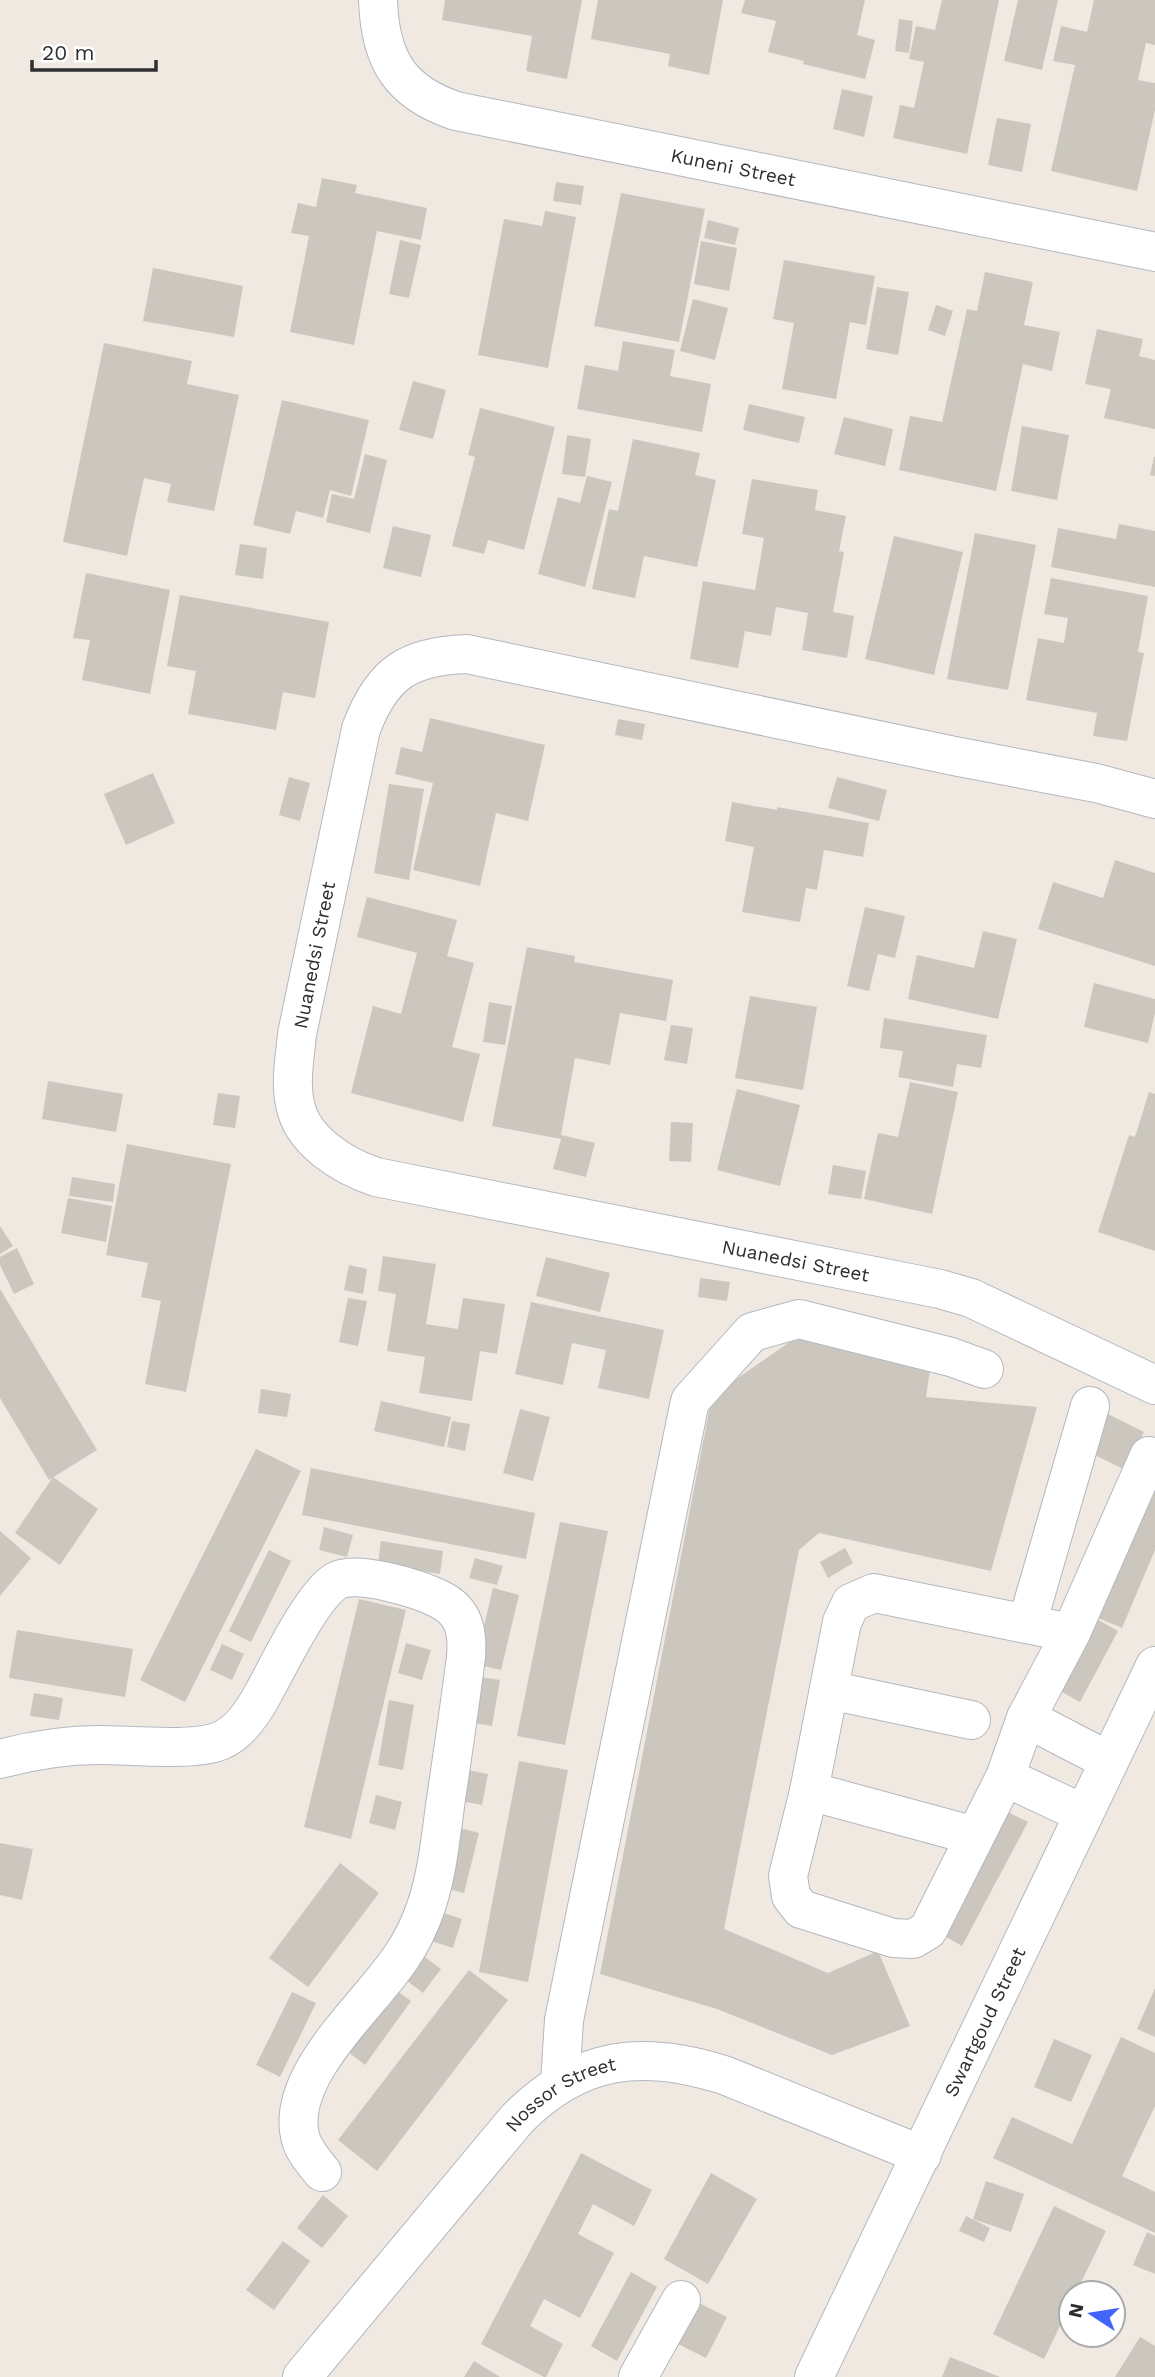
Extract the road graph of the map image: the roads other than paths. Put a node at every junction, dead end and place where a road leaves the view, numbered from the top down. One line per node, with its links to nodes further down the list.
1 (378, 0): 2 (street, Kuneni Street)
2 (1155, 252)
3 (1155, 799): 5 (street, Nuanedsi Street)
4 (984, 1369): 20 (street)
5 (1155, 1385)
6 (1090, 1406): 8 (street)
7 (1149, 1456): 9 (street)
8 (1027, 1624): 9 (street); 11 (street)
9 (1070, 1633): 12 (street)
10 (1155, 1666): 15 (street, Swartgoud Street)
11 (829, 1690): 13 (street); 17 (street)
12 (1026, 1718): 15 (street); 16 (street)
13 (971, 1720)
14 (0, 1759): 22 (street)
15 (1109, 1761): 18 (street, Swartgoud Street)
16 (1005, 1777): 18 (street); 19 (street)
17 (809, 1791): 19 (street); 19 (street)
18 (1084, 1814): 21 (street, Swartgoud Street)
19 (975, 1836)
20 (560, 2083): 21 (street, Nossor Street); 24 (street, Nossor Street)
21 (922, 2155): 26 (street, Swartgoud Street)
22 (322, 2172)
23 (681, 2301): 25 (street)
24 (302, 2377)
25 (638, 2377)
26 (814, 2377)

